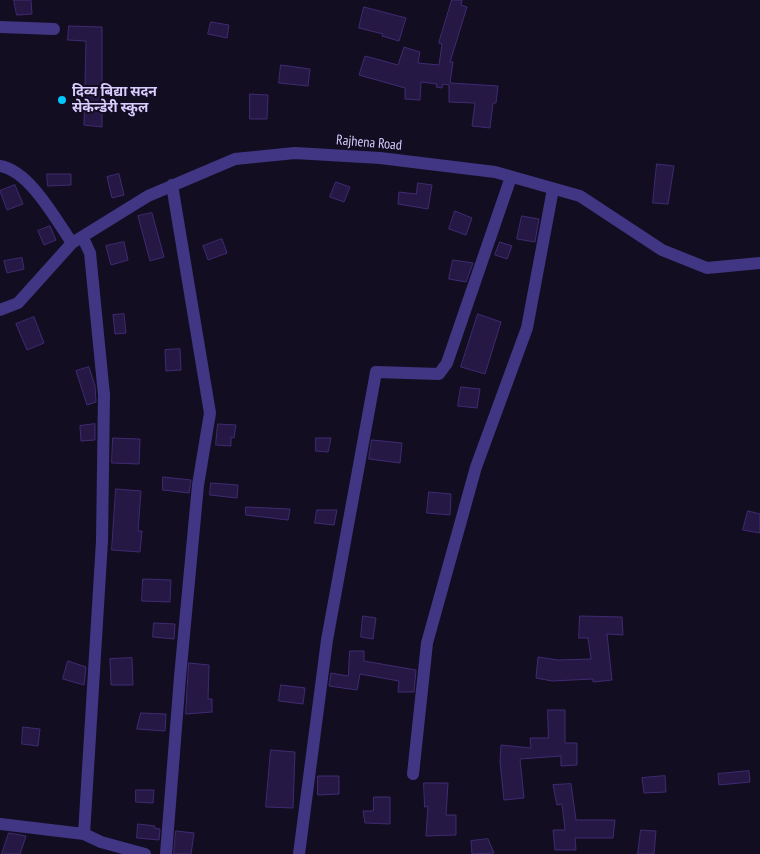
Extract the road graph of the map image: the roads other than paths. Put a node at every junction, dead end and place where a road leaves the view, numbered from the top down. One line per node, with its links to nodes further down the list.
1 (0, 27): 2 (street)
2 (54, 29)
3 (0, 166): 7 (street)
4 (511, 177): 5 (street, Rajhena Road); 6 (street, Rajhena Road); 15 (street)
5 (172, 185): 7 (street, Rajhena Road); 14 (street)
6 (553, 188): 8 (street, Rajhena Road); 10 (street)
7 (78, 240): 9 (street, Rajhena Road); 12 (street)
8 (760, 263)
9 (0, 310)
10 (413, 774)
11 (0, 824): 12 (street)
12 (84, 834): 13 (street)
13 (145, 854)
14 (166, 854)
15 (299, 854)

